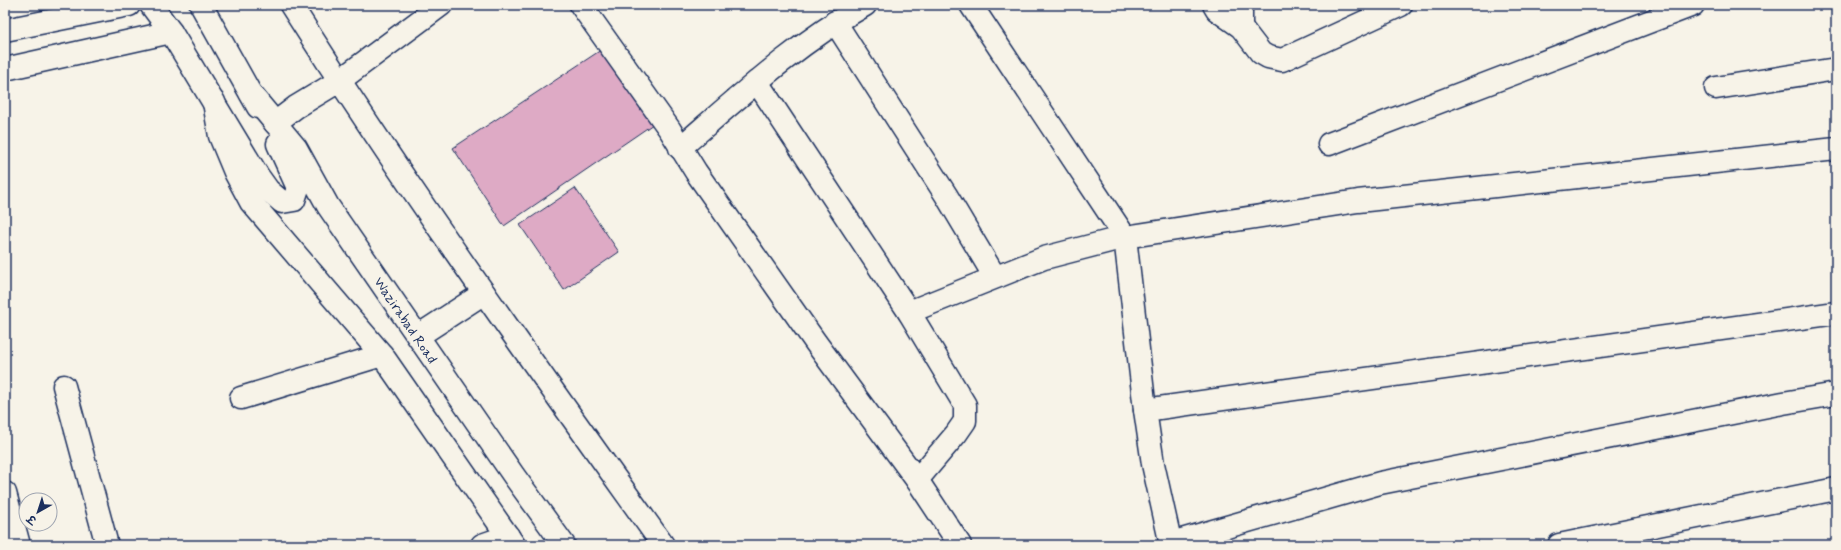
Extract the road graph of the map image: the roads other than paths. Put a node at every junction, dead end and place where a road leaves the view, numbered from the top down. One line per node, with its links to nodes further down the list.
1 (129, 5): 15 (main road)
2 (151, 5): 16 (main road, Wazirabad Road)
3 (201, 5): 22 (main road, Wazirabad Road)
4 (291, 5): 19 (main road)
5 (441, 5): 19 (main road)
6 (581, 5): 26 (main road)
7 (865, 5): 13 (main road)
8 (971, 5): 28 (main road)
9 (1214, 5): 14 (main road)
10 (1239, 5): 14 (main road)
11 (1401, 5): 14 (main road)
12 (1693, 5): 25 (main road)
13 (835, 22): 20 (main road); 29 (main road)
14 (1241, 27)
15 (5, 30)
16 (171, 32): 17 (main road); 23 (main road, Wazirabad Road)
17 (5, 69)
18 (1836, 69): 21 (main road)
19 (339, 81): 24 (main road); 30 (main road)
20 (757, 82): 26 (main road); 31 (main road)
21 (1716, 88)
22 (251, 94): 23 (main road, Wazirabad Road); 24 (main road, Wazirabad Road)
23 (214, 102): 34 (main road, Wazirabad Road)
24 (275, 123): 33 (main road, Wazirabad Road)
25 (1329, 144)
26 (680, 148): 39 (main road)
27 (1836, 149): 28 (main road)
28 (1125, 238): 29 (main road); 38 (main road)
29 (995, 277): 31 (main road)
30 (484, 293): 33 (main road); 48 (main road)
31 (909, 312): 39 (main road)
32 (1836, 312): 38 (main road)
33 (418, 336): 47 (main road, Wazirabad Road)
34 (382, 355): 37 (main road); 42 (main road, Wazirabad Road)
35 (64, 386): 45 (main road)
36 (1836, 394): 43 (main road)
37 (241, 398)
38 (1144, 410): 43 (main road)
39 (917, 480): 49 (main road)
40 (1836, 489): 50 (main road)
41 (5, 493): 44 (main road)
42 (511, 540): 46 (main road)
43 (1171, 544)
44 (19, 545)
45 (107, 545)
46 (482, 545)
47 (564, 545)
48 (663, 545)
49 (960, 545)
50 (1559, 545)

